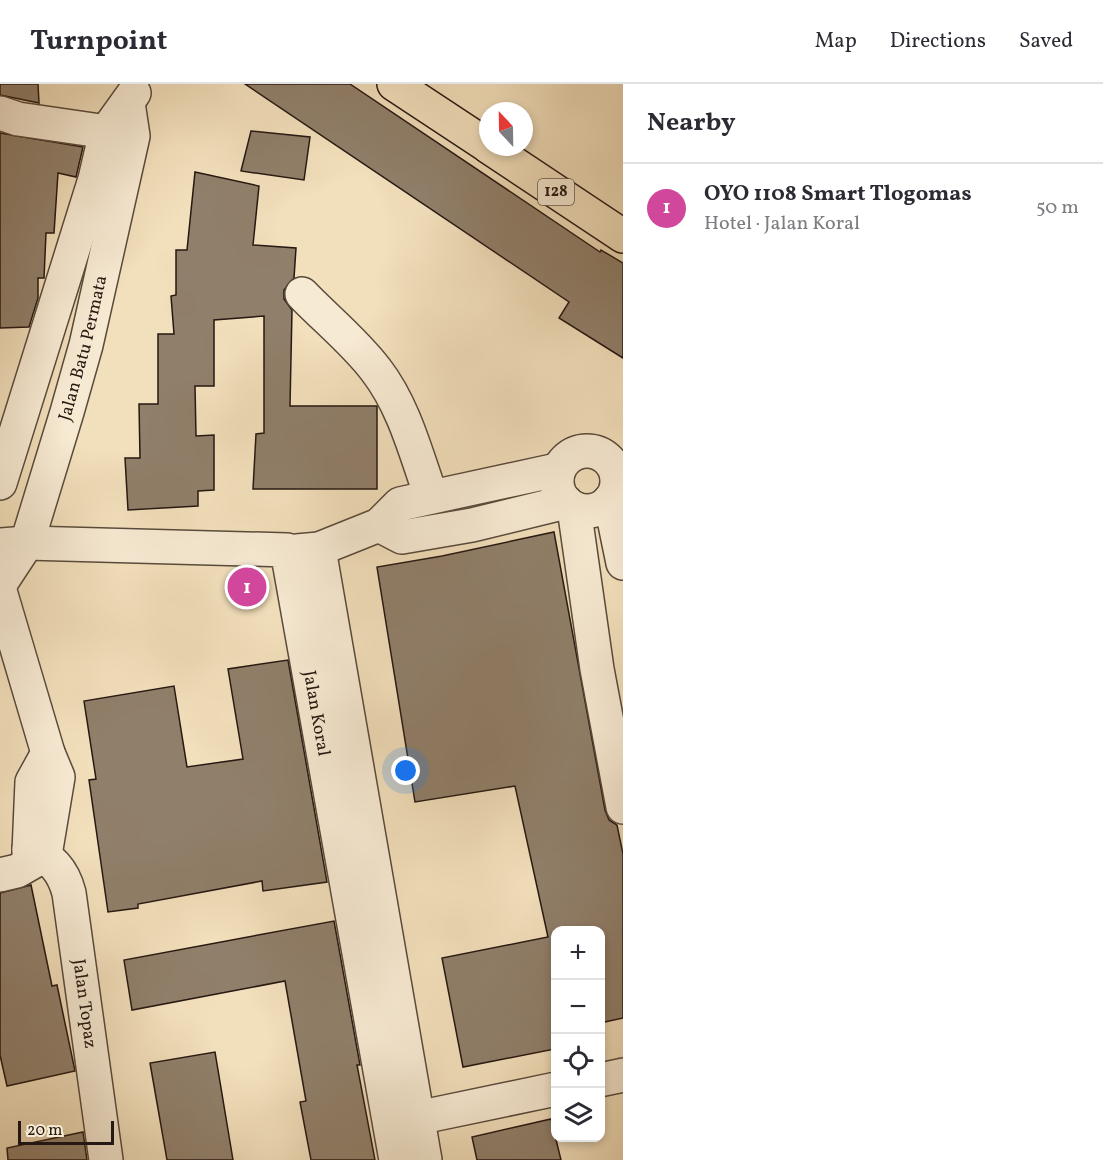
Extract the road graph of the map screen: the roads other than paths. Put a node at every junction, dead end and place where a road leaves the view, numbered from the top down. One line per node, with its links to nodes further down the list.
1 (394, 84): 5 (main road, 128)
2 (133, 94): 4 (street, Jalan Batu Permata)
3 (0, 113): 4 (street)
4 (119, 134): 10 (street, Jalan Batu Permata); 15 (street, Jalan Batu Permata)
5 (479, 141)
6 (502, 156): 7 (main road, 128)
7 (623, 236)
8 (302, 294): 11 (street)
9 (557, 470): 11 (street); 12 (street); 13 (street)
10 (0, 483)
11 (430, 496): 14 (street)
12 (610, 500): 13 (street); 18 (street)
13 (570, 505): 14 (street); 21 (street)
14 (379, 525): 16 (street)
15 (14, 544): 17 (street); 19 (street, Jalan Batu Permata)
16 (319, 549): 17 (street); 27 (street)
17 (286, 550): 29 (street, Jalan Koral)
18 (623, 563)
19 (0, 584)
20 (0, 591): 23 (street, Jalan Topaz)
21 (620, 773): 22 (street)
22 (623, 807)
23 (26, 861): 28 (street, Jalan Topaz)
24 (623, 1075): 25 (street)
25 (605, 1079)
26 (551, 1090): 27 (street)
27 (417, 1118): 30 (street)
28 (106, 1160)
29 (396, 1160)
30 (425, 1160)

